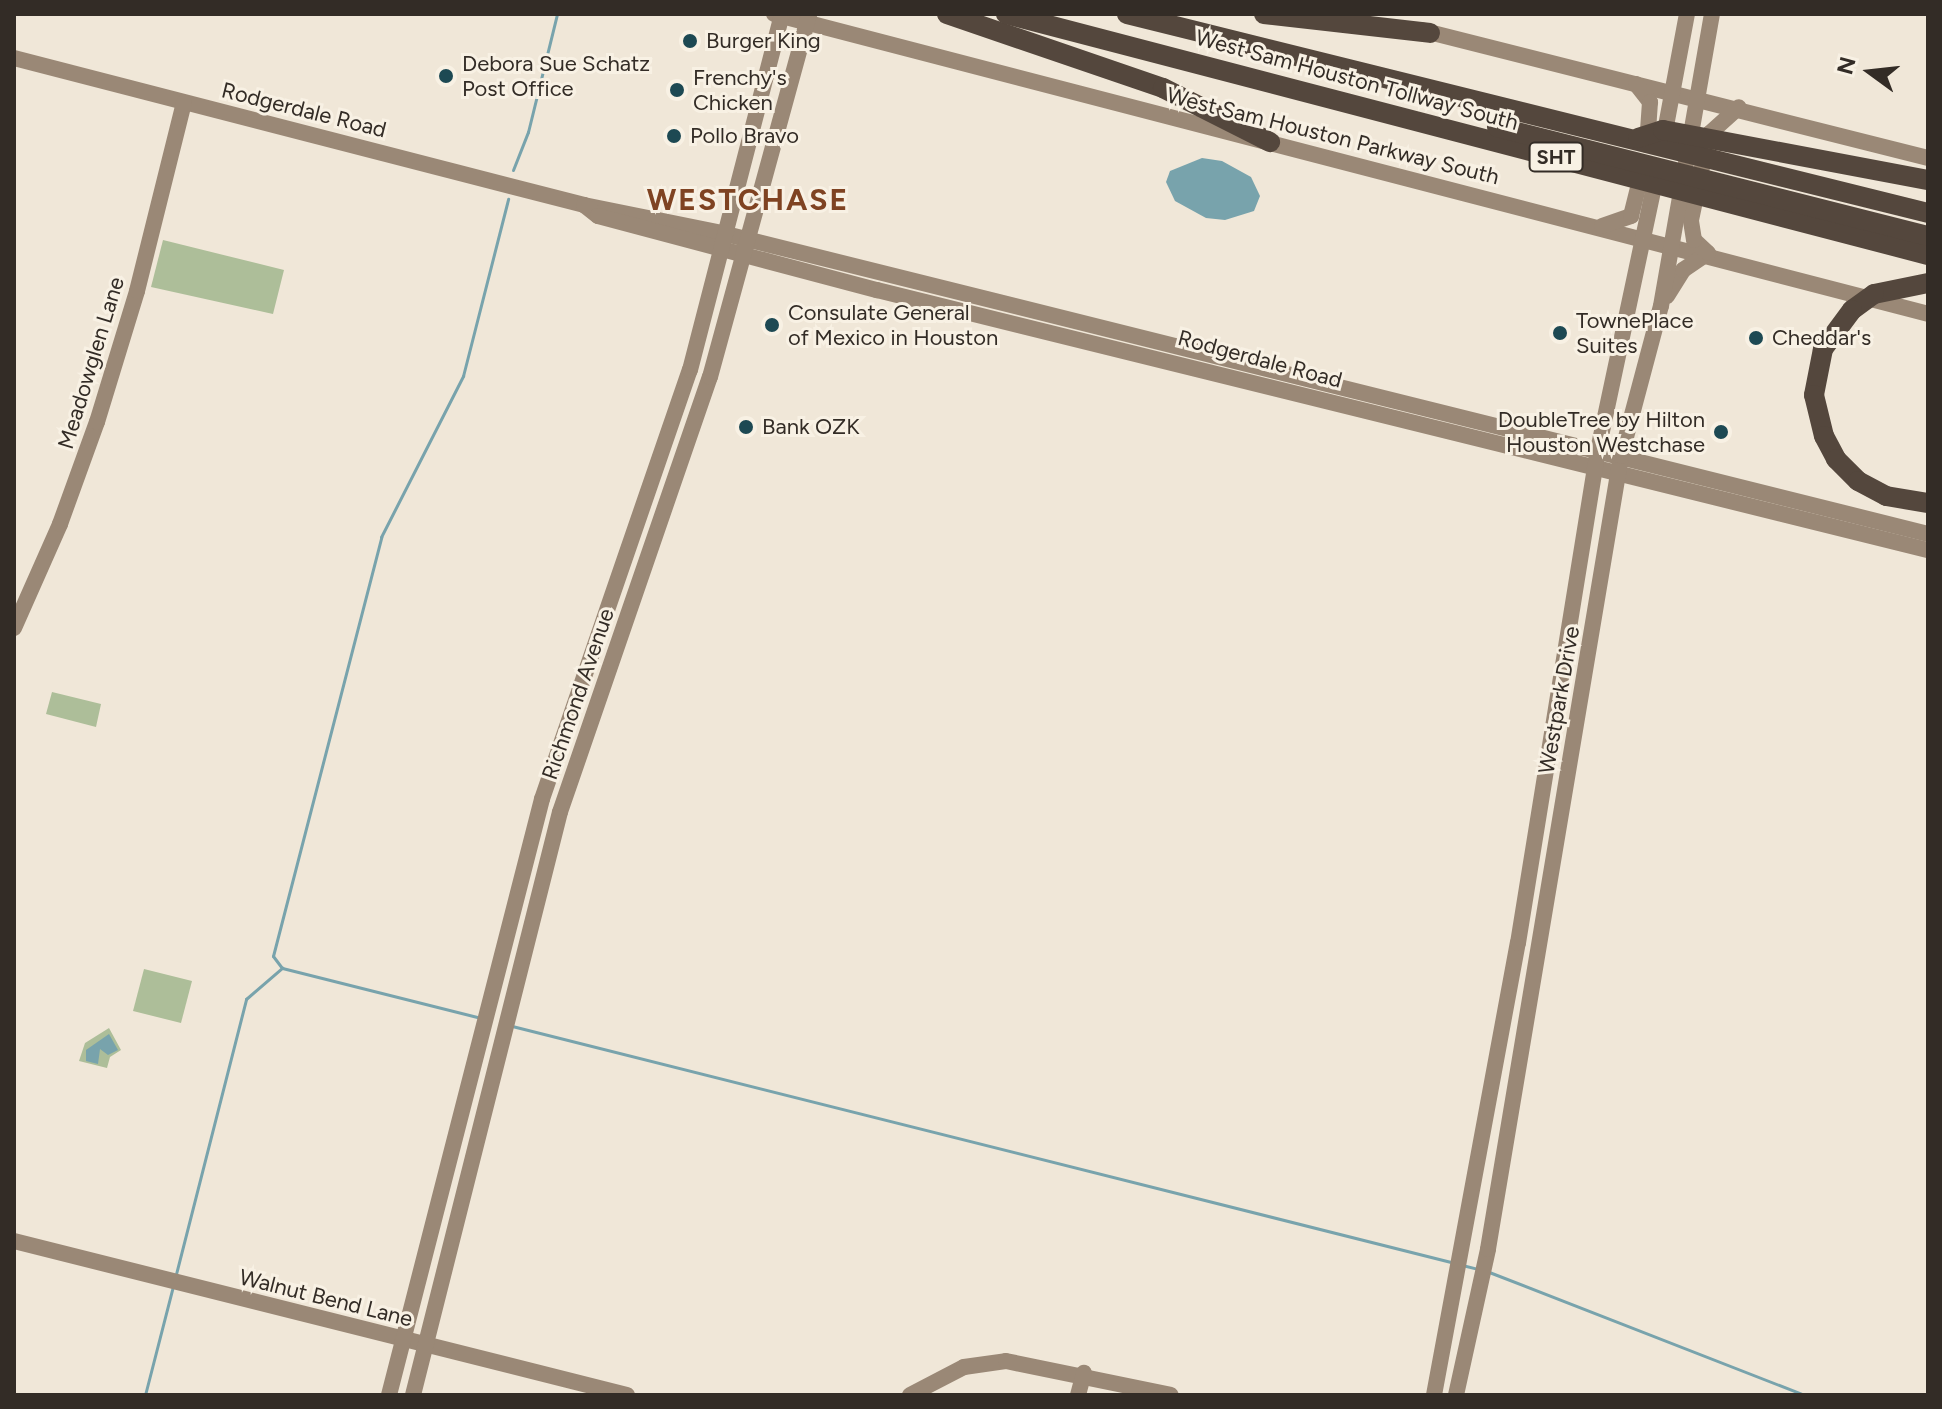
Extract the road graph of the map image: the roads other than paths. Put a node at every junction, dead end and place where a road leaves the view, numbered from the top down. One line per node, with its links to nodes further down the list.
1 (835, 14): 12 (main road)
2 (947, 14): 22 (highway)
3 (1006, 14): 14 (highway, West Sam Houston Tollway South / SHT)
4 (1127, 14): 21 (highway, West Sam Houston Tollway South / SHT)
5 (1264, 14): 11 (highway)
6 (1358, 14): 11 (main road)
7 (1687, 14): 16 (main road)
8 (1712, 14): 17 (main road, Westpark Drive)
9 (779, 15): 10 (main road, West Sam Houston Parkway South); 31 (main road, Richmond Avenue)
10 (808, 19): 12 (main road, West Sam Houston Parkway South); 33 (main road, Richmond Avenue)
11 (1430, 33): 15 (main road)
12 (847, 34): 22 (main road, West Sam Houston Parkway South)
13 (14, 58): 18 (main road, Rodgerdale Road)
14 (1259, 80): 29 (highway); 35 (highway, West Sam Houston Tollway South / SHT)
15 (1636, 84): 16 (main road); 20 (main road)
16 (1673, 91): 17 (main road); 20 (main road)
17 (1698, 96): 19 (main road); 27 (main road, Westpark Drive)
18 (184, 103): 31 (main road, Rodgerdale Road); 55 (main road, Meadowglen Lane)
19 (1739, 107): 23 (main road); 27 (main road)
20 (1660, 114): 25 (main road, Westpark Drive)
21 (1637, 138): 24 (highway); 26 (highway, West Sam Houston Tollway South / SHT)
22 (1270, 142): 28 (main road, West Sam Houston Parkway South)
23 (1928, 158)
24 (1928, 180)
25 (1643, 210): 28 (main road); 30 (main road, Westpark Drive)
26 (1928, 213)
27 (1685, 222): 32 (main road, Westpark Drive); 34 (main road)
28 (1601, 226): 30 (main road, West Sam Houston Parkway South)
29 (1928, 236)
30 (1643, 238): 32 (main road, West Sam Houston Parkway South); 45 (main road, Westpark Drive)
31 (724, 241): 33 (main road, Rodgerdale Road); 42 (main road, Richmond Avenue)
32 (1673, 245): 34 (main road, West Sam Houston Parkway South); 39 (main road, Westpark Drive)
33 (746, 247): 36 (main road, Rodgerdale Road); 38 (main road, Rodgerdale Road); 43 (main road, Richmond Avenue)
34 (1708, 253): 39 (main road); 40 (main road, West Sam Houston Parkway South)
35 (1928, 255)
36 (886, 274): 38 (main road); 41 (main road, Rodgerdale Road)
37 (1928, 283): 49 (highway)
38 (877, 290): 41 (main road, Rodgerdale Road)
39 (1661, 306): 46 (main road, Westpark Drive)
40 (1928, 314)
41 (1037, 319): 44 (main road, Rodgerdale Road)
42 (690, 370): 43 (main road); 50 (main road, Richmond Avenue)
43 (710, 377): 51 (main road, Richmond Avenue)
44 (1424, 416): 45 (main road, Rodgerdale Road); 47 (main road, Rodgerdale Road)
45 (1598, 450): 46 (main road, Rodgerdale Road); 47 (main road, Westpark Drive)
46 (1621, 456): 48 (main road, Westpark Drive); 52 (main road, Rodgerdale Road)
47 (1595, 468): 48 (main road, Rodgerdale Road); 74 (main road, Westpark Drive)
48 (1619, 474): 52 (main road, Rodgerdale Road); 75 (main road, Westpark Drive)
49 (1928, 503)
50 (643, 507): 51 (main road); 56 (main road, Richmond Avenue)
51 (663, 514): 57 (main road, Richmond Avenue)
52 (1876, 530): 53 (main road, Rodgerdale Road); 54 (main road, Rodgerdale Road)
53 (1928, 534)
54 (1928, 550)
55 (14, 628)
56 (592, 645): 57 (main road); 58 (main road, Richmond Avenue)
57 (615, 653): 59 (main road, Richmond Avenue)
58 (542, 799): 59 (main road); 60 (main road, Richmond Avenue)
59 (560, 812): 61 (main road, Richmond Avenue)
60 (509, 924): 61 (main road); 62 (main road, Richmond Avenue)
61 (531, 929): 63 (main road, Richmond Avenue)
62 (438, 1202): 63 (main road); 65 (main road, Richmond Avenue)
63 (461, 1207): 66 (main road, Richmond Avenue)
64 (14, 1241): 65 (main road, Walnut Bend Lane)
65 (403, 1340): 66 (main road, Walnut Bend Lane); 68 (main road, Richmond Avenue)
66 (425, 1346): 69 (main road, Richmond Avenue); 70 (main road, Walnut Bend Lane)
67 (1084, 1373): 71 (main road); 72 (main road); 73 (main road)
68 (389, 1395)
69 (413, 1395)
70 (627, 1395)
71 (910, 1395)
72 (1078, 1395)
73 (1171, 1395)
74 (1434, 1395)
75 (1456, 1395)

